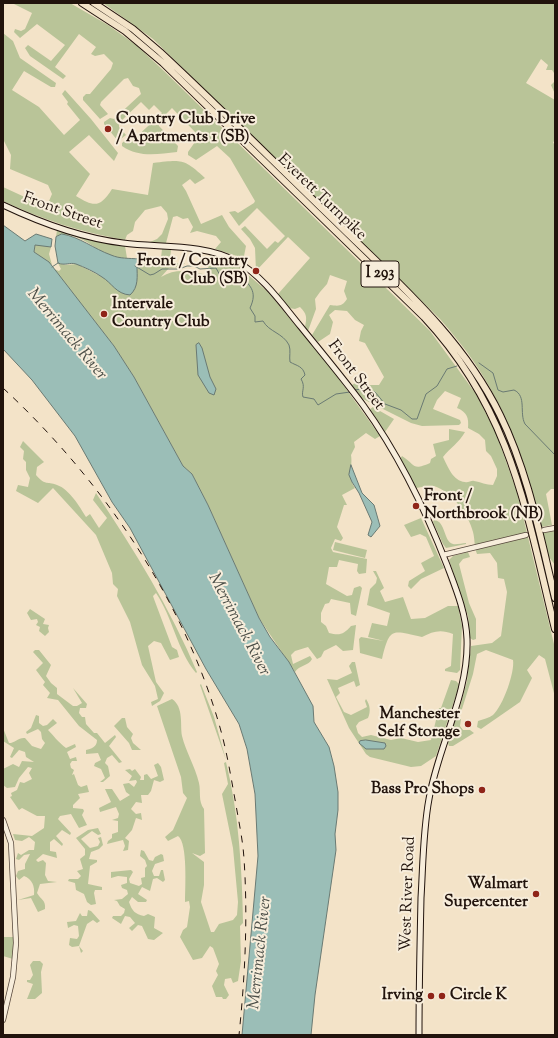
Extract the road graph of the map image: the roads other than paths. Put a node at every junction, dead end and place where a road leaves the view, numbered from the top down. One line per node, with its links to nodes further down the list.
1 (82, 3): 9 (highway, Everett Turnpike / I 293)
2 (94, 3): 8 (highway, Everett Turnpike / I 293)
3 (3, 205): 7 (main road, Front Street)
4 (555, 528): 5 (street)
5 (544, 530)
6 (526, 535): 7 (street)
7 (443, 555): 10 (main road, Front Street)
8 (555, 598)
9 (555, 629)
10 (440, 756): 13 (main road, West River Road)
11 (3, 820): 12 (street)
12 (3, 1020)
13 (419, 1035)

